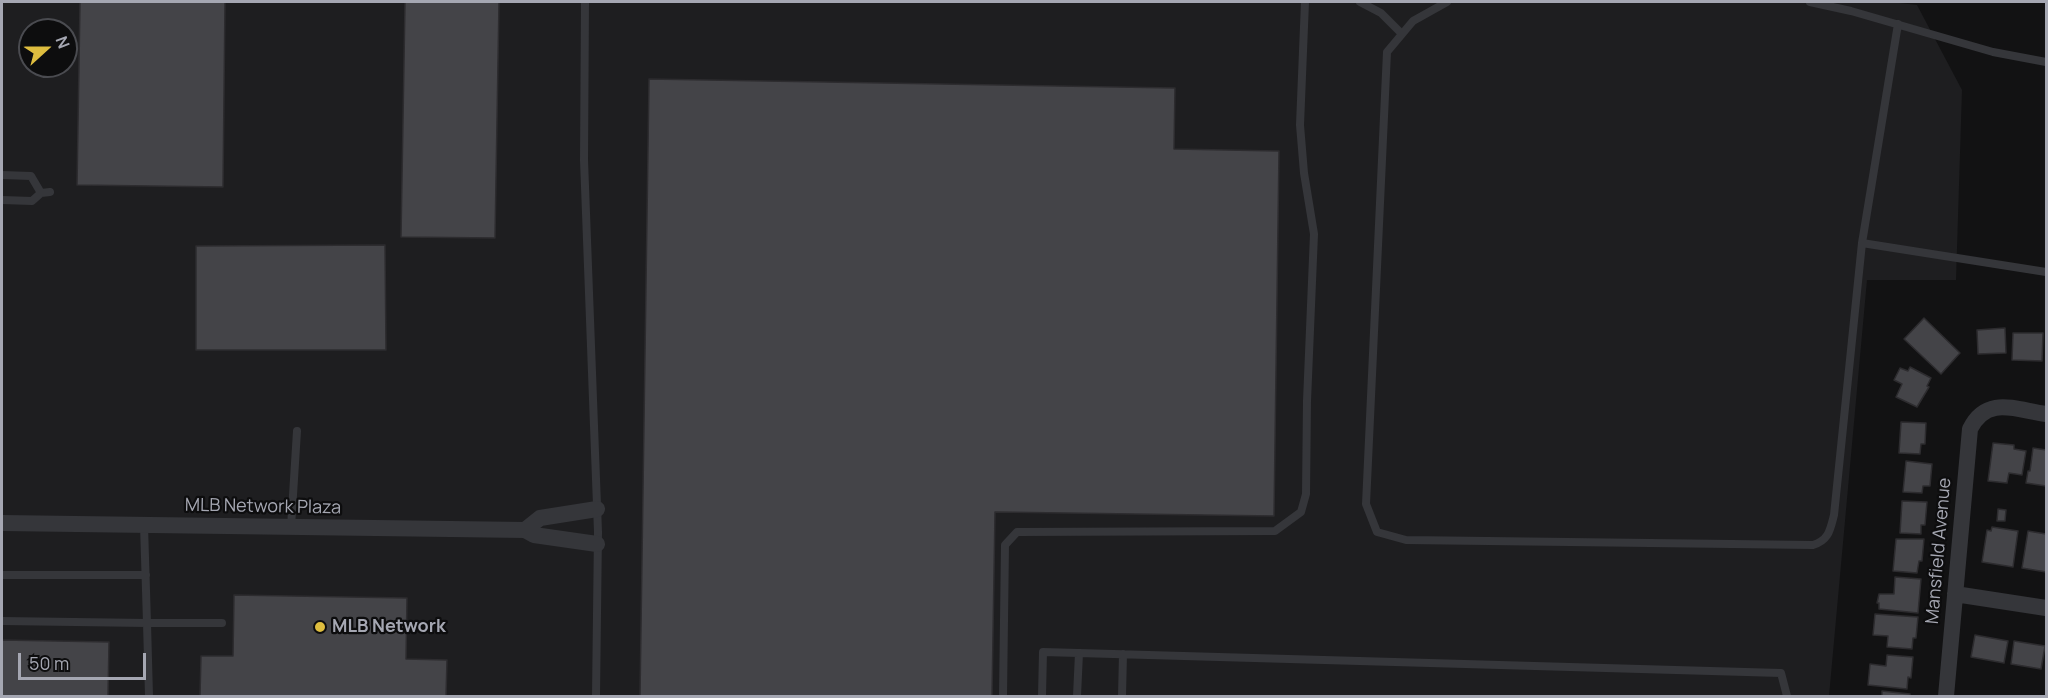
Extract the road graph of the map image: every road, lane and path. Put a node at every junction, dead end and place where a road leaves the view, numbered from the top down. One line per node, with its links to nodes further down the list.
1 (585, 2): 15 (lane)
2 (1305, 2): 32 (lane)
3 (1360, 2): 7 (lane)
4 (1447, 2): 7 (lane)
5 (1810, 2): 6 (lane)
6 (1898, 24): 8 (lane); 11 (lane)
7 (1402, 34): 11 (lane)
8 (2046, 62)
9 (2, 175): 10 (lane)
10 (2, 200)
11 (1862, 243): 12 (lane)
12 (2046, 272)
13 (2046, 414): 23 (street, Mansfield Avenue)
14 (297, 431): 18 (lane)
15 (597, 509): 19 (street); 20 (lane)
16 (2, 524): 17 (street, MLB Network Plaza)
17 (144, 525): 18 (street, MLB Network Plaza); 22 (lane)
18 (291, 527): 19 (street, MLB Network Plaza)
19 (525, 530): 20 (street)
20 (597, 544): 31 (lane)
21 (2, 575): 22 (lane)
22 (146, 575): 26 (lane)
23 (1955, 594): 24 (street); 37 (street, Mansfield Avenue)
24 (2046, 608)
25 (2, 621): 26 (lane)
26 (147, 622): 27 (lane); 30 (lane)
27 (222, 623)
28 (1079, 653): 29 (lane); 33 (lane); 34 (lane)
29 (1123, 654): 35 (lane); 36 (lane)
30 (148, 696)
31 (596, 696)
32 (1003, 696)
33 (1042, 696)
34 (1077, 696)
35 (1122, 696)
36 (1787, 696)
37 (1946, 696)

